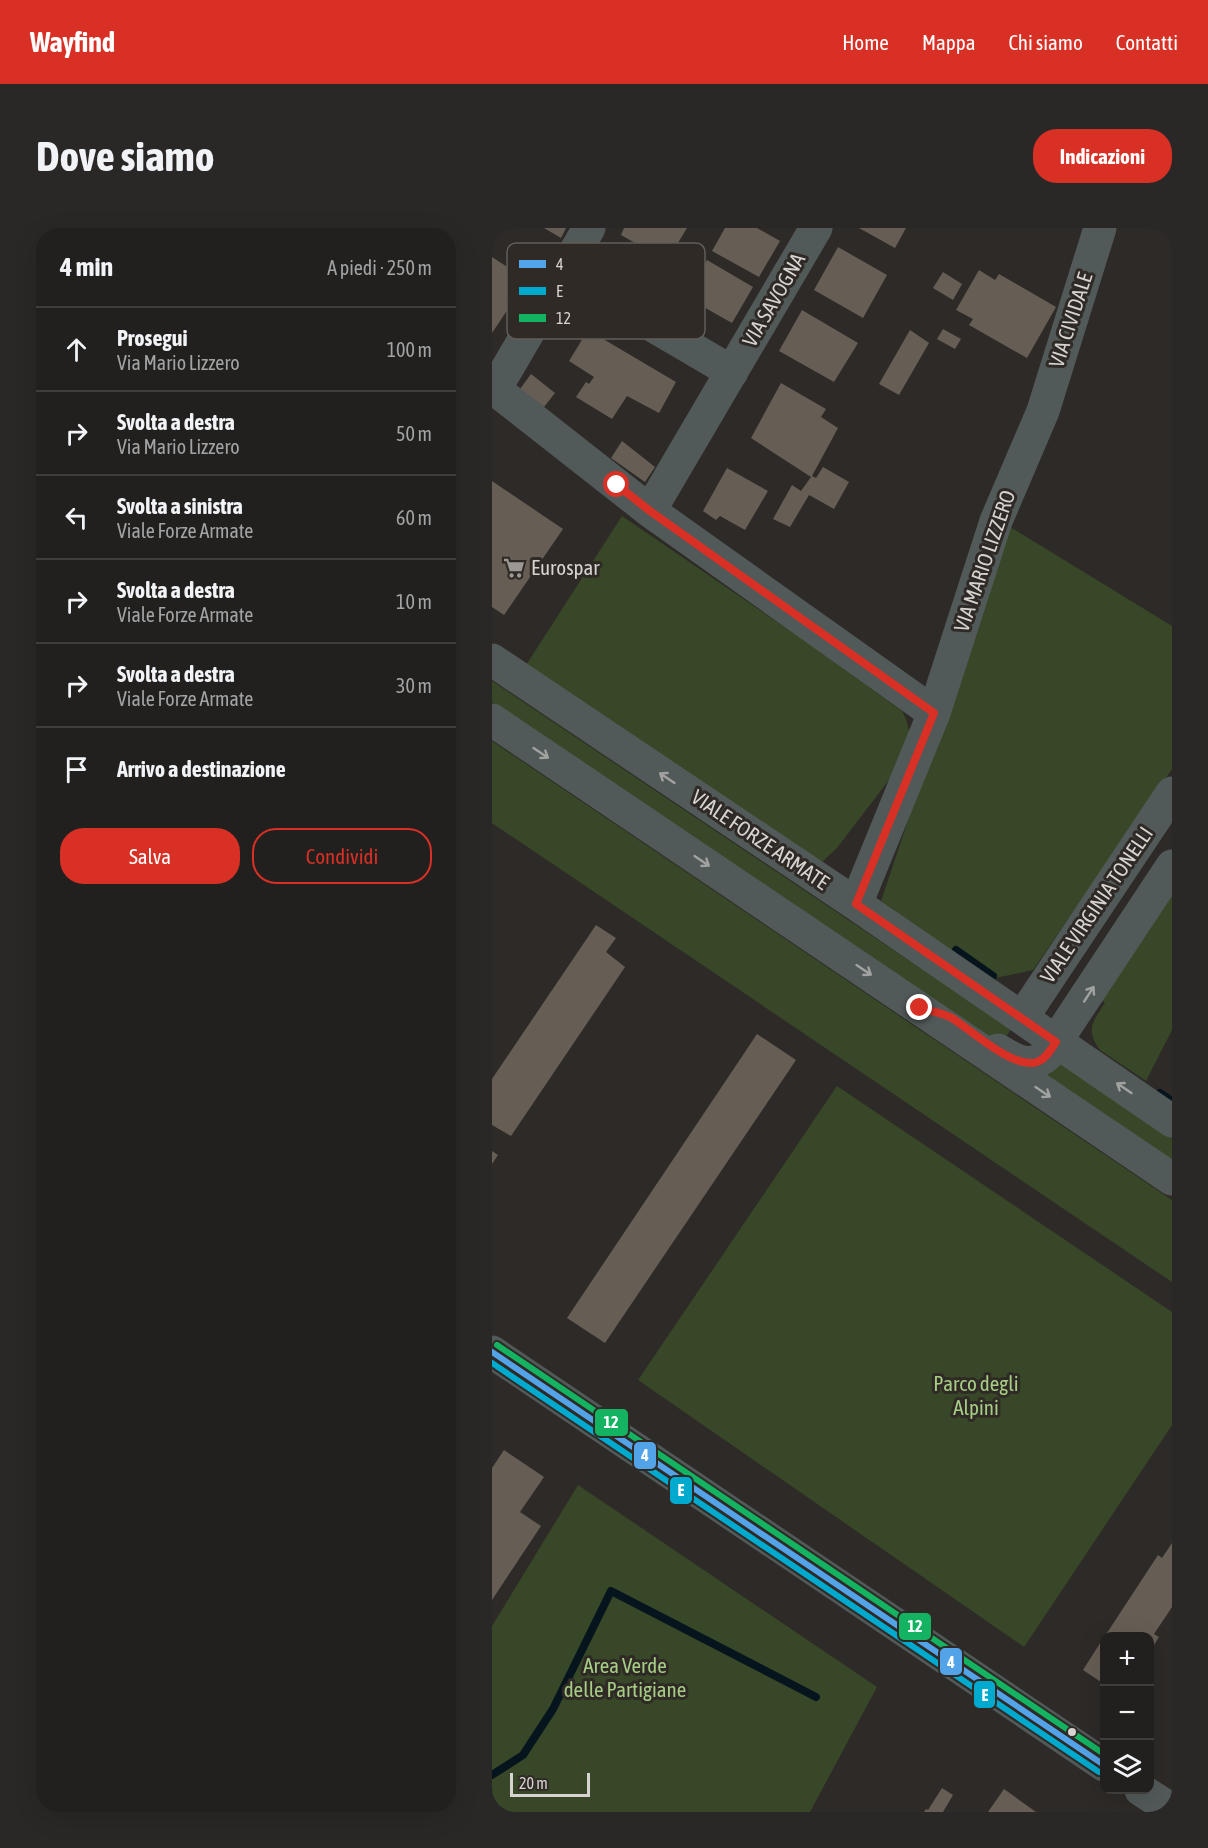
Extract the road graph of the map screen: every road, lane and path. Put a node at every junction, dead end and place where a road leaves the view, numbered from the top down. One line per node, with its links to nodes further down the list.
1 (589, 228): 4 (street)
2 (816, 228): 7 (street, VIA SAVOGNA)
3 (1100, 228): 10 (street, VIA CIVIDALE)
4 (580, 243)
5 (523, 339): 8 (street)
6 (675, 339): 7 (street)
7 (732, 372): 11 (street, VIA SAVOGNA)
8 (498, 381): 11 (street)
9 (492, 410): 11 (street)
10 (1042, 411): 13 (street, VIA MARIO LIZZERO)
11 (654, 504): 13 (street)
12 (492, 660): 17 (street, VIALE FORZE ARMATE, one-way to 12)
13 (934, 713): 17 (street, VIA MARIO LIZZERO)
14 (492, 720): 18 (street, one-way to 18)
15 (1172, 793): 19 (street, VIALE VIRGINIA TONELLI)
16 (1172, 866): 20 (street, VIALE VIRGINIA TONELLI, one-way to 16)
17 (856, 904): 19 (street, VIALE FORZE ARMATE)
18 (920, 1008): 20 (street); 22 (street, one-way to 22)
19 (1022, 1018): 20 (street, VIALE FORZE ARMATE)
20 (1056, 1042): 21 (street, VIALE FORZE ARMATE, one-way to 20)
21 (1172, 1121)
22 (1172, 1179)
23 (492, 1352): 24 (street)
24 (1100, 1762)
25 (1147, 1794): 26 (street)
26 (1172, 1810)

